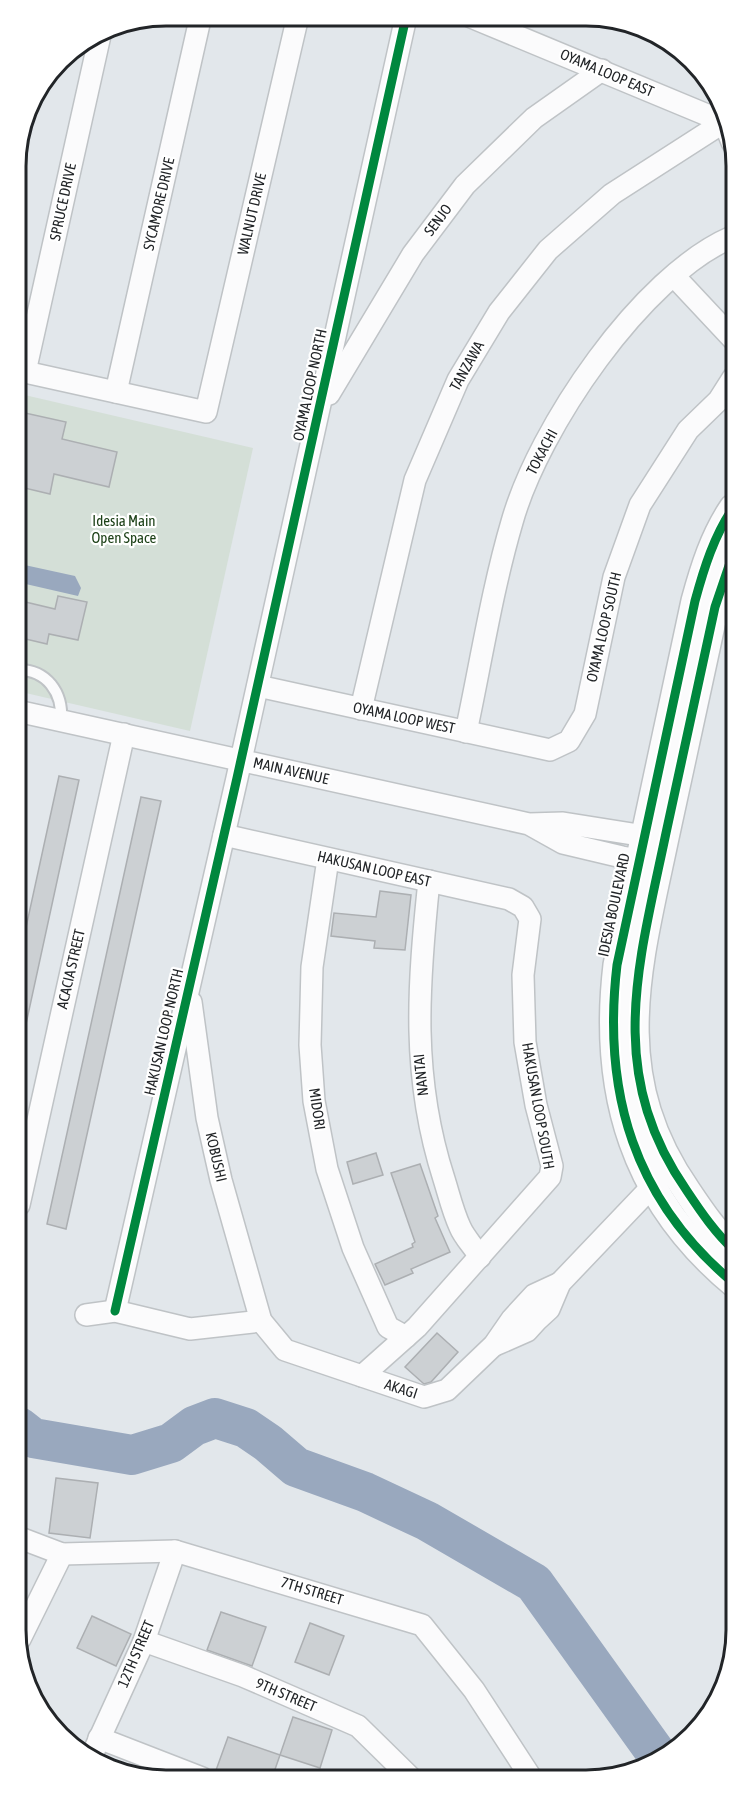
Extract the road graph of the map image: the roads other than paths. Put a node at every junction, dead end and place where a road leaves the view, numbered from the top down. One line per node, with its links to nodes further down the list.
1 (199, 26): 15 (street, SYCAMORE DRIVE)
2 (296, 26): 15 (street, WALNUT DRIVE)
3 (404, 26): 16 (street, OYAMA LOOP NORTH)
4 (493, 26): 6 (street, OYAMA LOOP EAST)
5 (97, 44): 12 (street, SPRUCE DRIVE)
6 (602, 70): 7 (street, OYAMA LOOP EAST); 16 (street, SENJO)
7 (722, 129)
8 (723, 135): 21 (street, TANZAWA)
9 (726, 241): 10 (street, TOKACHI)
10 (674, 276): 11 (street); 24 (street, TOKACHI)
11 (726, 332)
12 (26, 349)
13 (26, 372): 15 (street)
14 (726, 389): 26 (street, OYAMA LOOP SOUTH)
15 (116, 392)
16 (320, 410): 20 (street, OYAMA LOOP NORTH)
17 (726, 518): 29 (street, IDESIA BOULEVARD)
18 (726, 575): 29 (street, IDESIA BOULEVARD)
19 (26, 671): 23 (lane)
20 (258, 686): 21 (street, OYAMA LOOP WEST); 27 (street, OYAMA LOOP NORTH)
21 (361, 709): 24 (street, OYAMA LOOP WEST)
22 (26, 713): 23 (street, MAIN AVENUE)
23 (61, 720): 25 (street, MAIN AVENUE)
24 (466, 732): 26 (street, OYAMA LOOP WEST)
25 (124, 734): 27 (street, MAIN AVENUE); 35 (street, ACACIA STREET)
26 (550, 750)
27 (241, 760): 28 (street, HAKUSAN LOOP NORTH); 29 (street, MAIN AVENUE)
28 (224, 836): 30 (street, HAKUSAN LOOP EAST); 33 (street, HAKUSAN LOOP NORTH)
29 (649, 849): 34 (street, IDESIA BOULEVARD); 36 (street, IDESIA BOULEVARD)
30 (328, 859): 31 (street, HAKUSAN LOOP EAST); 43 (street, MIDORI)
31 (429, 881): 32 (street, HAKUSAN LOOP EAST); 38 (street, NANTAI)
32 (523, 907): 38 (street, HAKUSAN LOOP SOUTH)
33 (190, 990): 40 (street, HAKUSAN LOOP NORTH); 42 (street, KOBUSHI)
34 (670, 1168): 36 (street); 37 (street, IDESIA BOULEVARD)
35 (26, 1173)
36 (652, 1187): 39 (street, IDESIA BOULEVARD); 44 (street, AKAGI)
37 (726, 1241)
38 (480, 1257): 43 (street, HAKUSAN LOOP SOUTH)
39 (726, 1276)
40 (115, 1311): 41 (street); 42 (street)
41 (86, 1315)
42 (261, 1321): 44 (street, AKAGI)
43 (406, 1337): 44 (street, HAKUSAN LOOP SOUTH)
44 (362, 1376)
45 (26, 1540): 47 (street, 7TH STREET)
46 (176, 1551): 47 (street, 7TH STREET); 49 (street, 12TH STREET); 53 (street, 7TH STREET)
47 (62, 1554): 48 (street)
48 (26, 1627)
49 (144, 1641): 50 (street, 12TH STREET); 52 (street, 9TH STREET)
50 (96, 1746): 51 (street)
51 (176, 1770)
52 (403, 1770)
53 (526, 1770)

